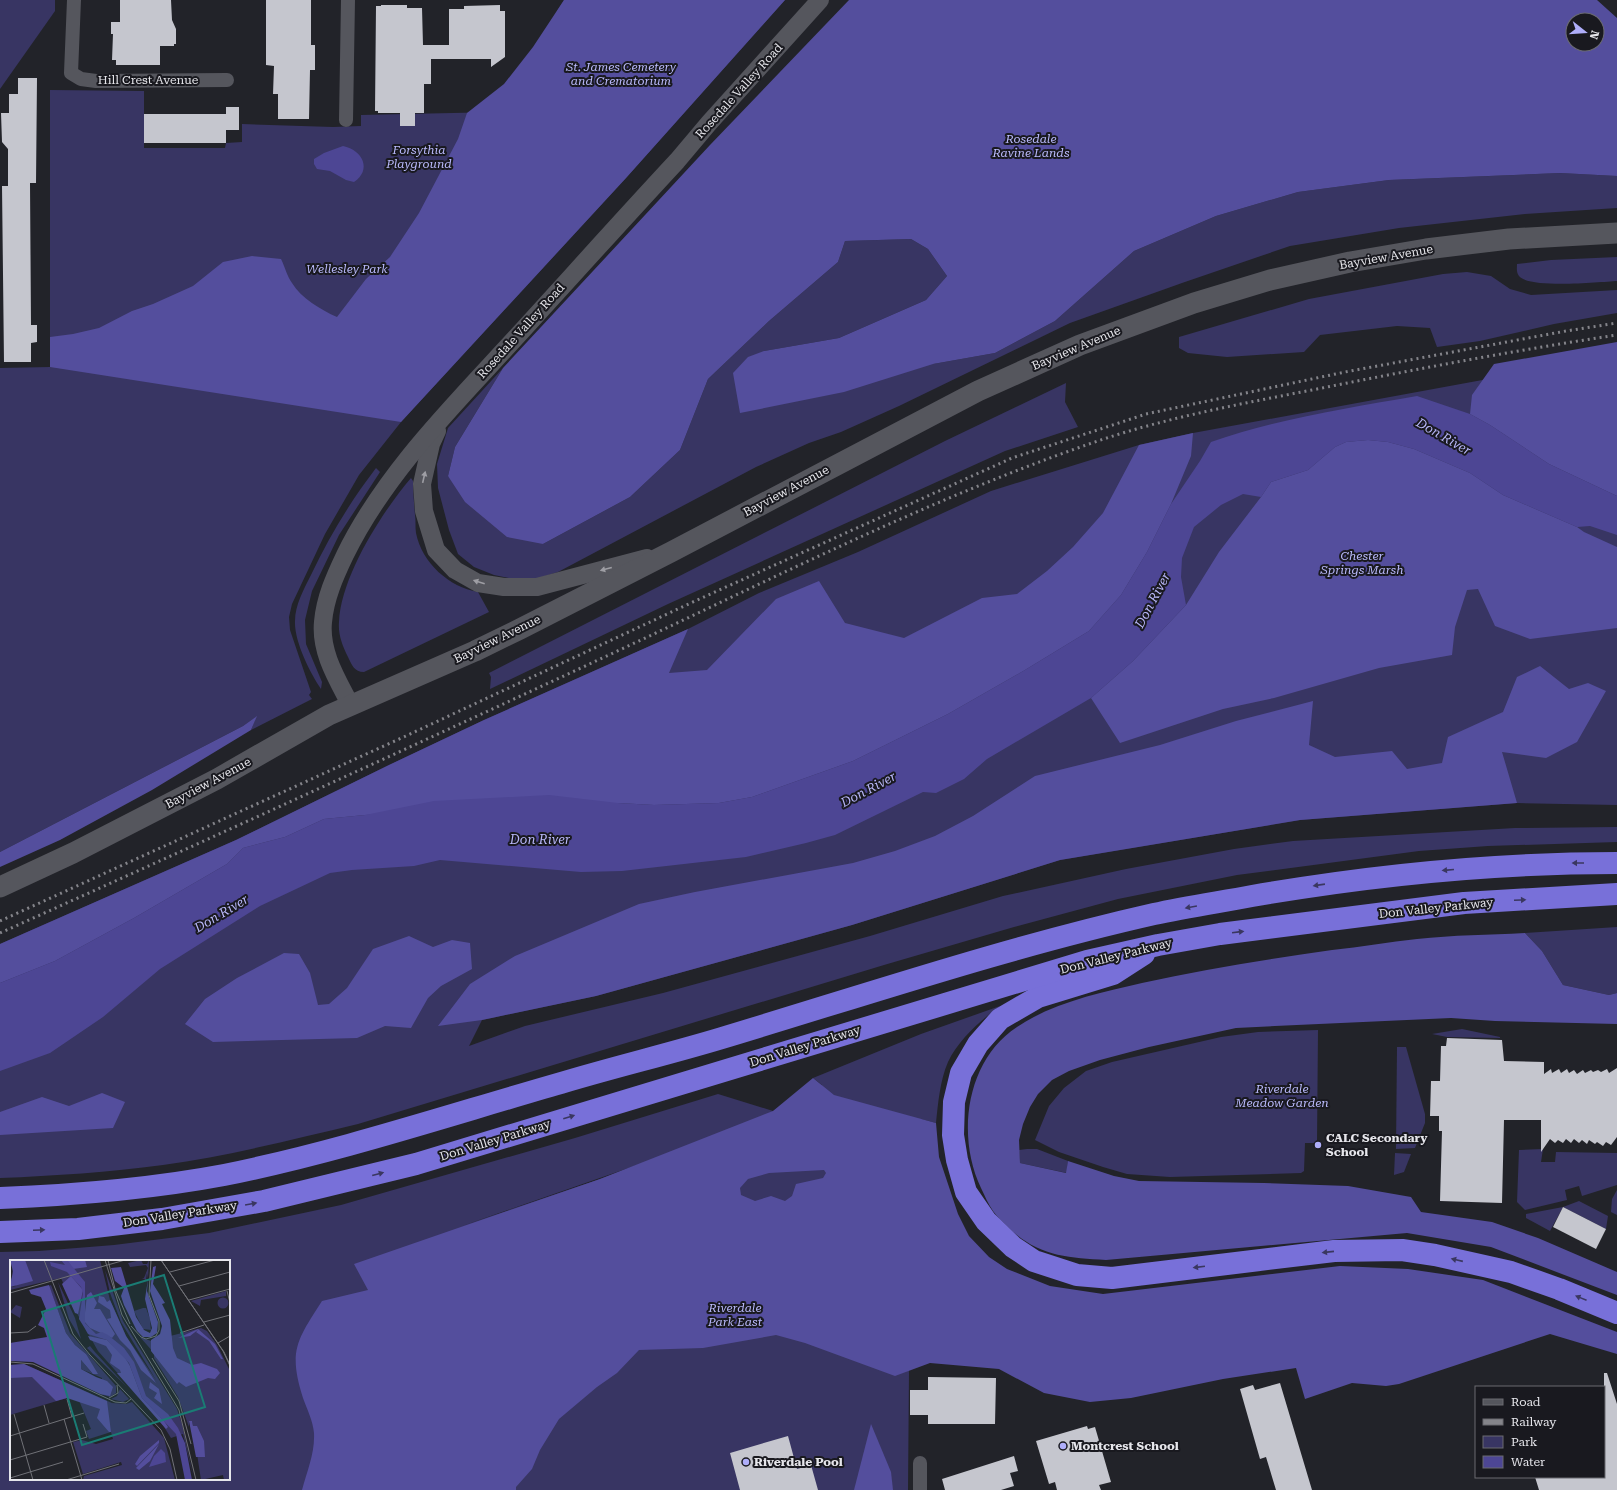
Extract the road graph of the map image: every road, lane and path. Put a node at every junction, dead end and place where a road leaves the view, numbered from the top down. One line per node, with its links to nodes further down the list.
1 (74, 0): 4 (street, Hill Crest Avenue)
2 (348, 0): 5 (street)
3 (820, 0): 7 (street, Rosedale Valley Road)
4 (228, 80)
5 (346, 120)
6 (1617, 233): 8 (main road, Bayview Avenue)
7 (442, 417): 8 (street, one-way to 7); 9 (street, Rosedale Valley Road)
8 (671, 552): 9 (main road, Bayview Avenue)
9 (350, 704): 11 (main road, Bayview Avenue)
10 (1617, 863): 14 (highway, one-way to 14)
11 (0, 887)
12 (1617, 894): 13 (highway, Don Valley Parkway, one-way to 12)
13 (1158, 945): 15 (highway, Don Valley Parkway, one-way to 13); 16 (highway, one-way to 13)
14 (0, 1198)
15 (0, 1232)
16 (1617, 1313)
17 (920, 1463): 18 (street)
18 (920, 1490)

